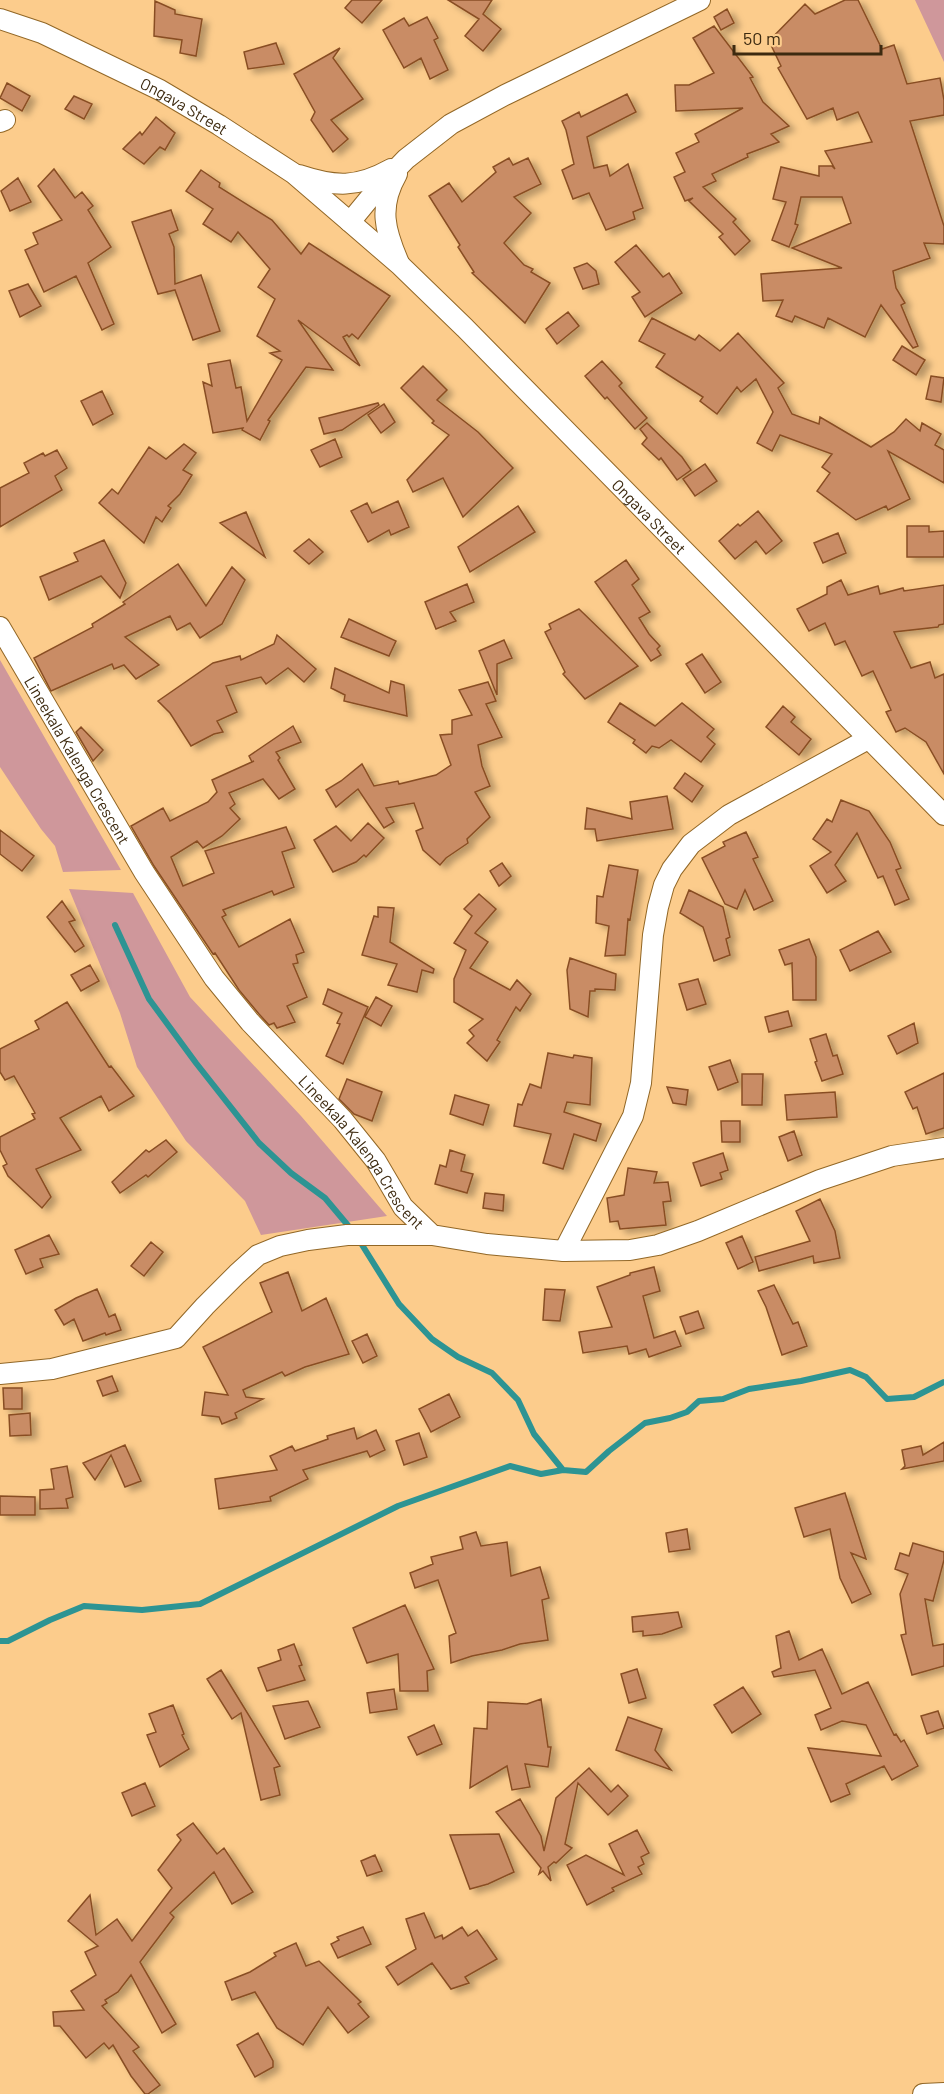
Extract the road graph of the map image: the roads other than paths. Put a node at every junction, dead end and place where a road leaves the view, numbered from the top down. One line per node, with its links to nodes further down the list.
1 (700, 0): 3 (street)
2 (0, 19): 4 (street, Ongava Street)
3 (406, 159): 4 (street); 5 (street); 6 (street)
4 (293, 173): 5 (street, Ongava Street)
5 (350, 222): 6 (street, Ongava Street)
6 (401, 266): 8 (street, Ongava Street)
7 (0, 627): 11 (street, Lineekala Kalenga Crescent)
8 (868, 740): 9 (street, Ongava Street); 12 (street)
9 (944, 815)
10 (944, 1149): 12 (street, Lineekala Kalenga Crescent)
11 (432, 1235): 12 (street, Lineekala Kalenga Crescent); 13 (street)
12 (564, 1251)
13 (0, 1374)
14 (944, 2093): 15 (street)
15 (923, 2094)

